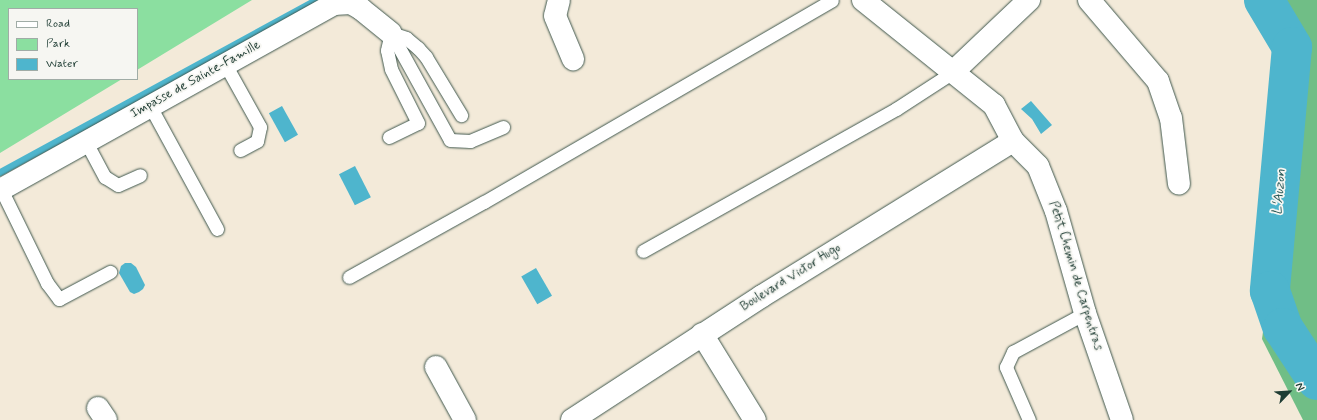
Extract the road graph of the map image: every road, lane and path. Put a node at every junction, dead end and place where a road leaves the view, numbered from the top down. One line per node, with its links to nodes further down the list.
1 (560, 0): 7 (street)
2 (832, 0): 23 (lane)
3 (863, 0): 9 (street, Petit Chemin de Carpentras)
4 (1029, 0): 9 (street)
5 (1089, 0): 18 (street)
6 (391, 33): 8 (street, Impasse de Sainte-Famille); 11 (lane); 12 (lane); 13 (lane)
7 (573, 59)
8 (225, 64): 10 (street, Impasse de Sainte-Famille); 16 (lane)
9 (953, 72): 14 (street, Petit Chemin de Carpentras); 21 (lane)
10 (150, 106): 15 (street, Impasse de Sainte-Famille); 20 (lane)
11 (461, 115)
12 (503, 127)
13 (389, 137)
14 (1014, 141): 24 (street, Petit Chemin de Carpentras); 25 (street, Boulevard Victor Hugo)
15 (86, 142): 17 (lane); 19 (street, Impasse de Sainte-Famille)
16 (240, 150)
17 (140, 175)
18 (1179, 184)
19 (1, 189): 22 (lane)
20 (217, 229)
21 (643, 251)
22 (110, 272)
23 (349, 277)
24 (1085, 313): 30 (lane); 31 (street, Petit Chemin de Carpentras)
25 (702, 334): 28 (street, Boulevard Victor Hugo); 29 (street)
26 (436, 367): 27 (street)
27 (465, 420)
28 (572, 420)
29 (755, 420)
30 (1030, 420)
31 (1122, 420)

